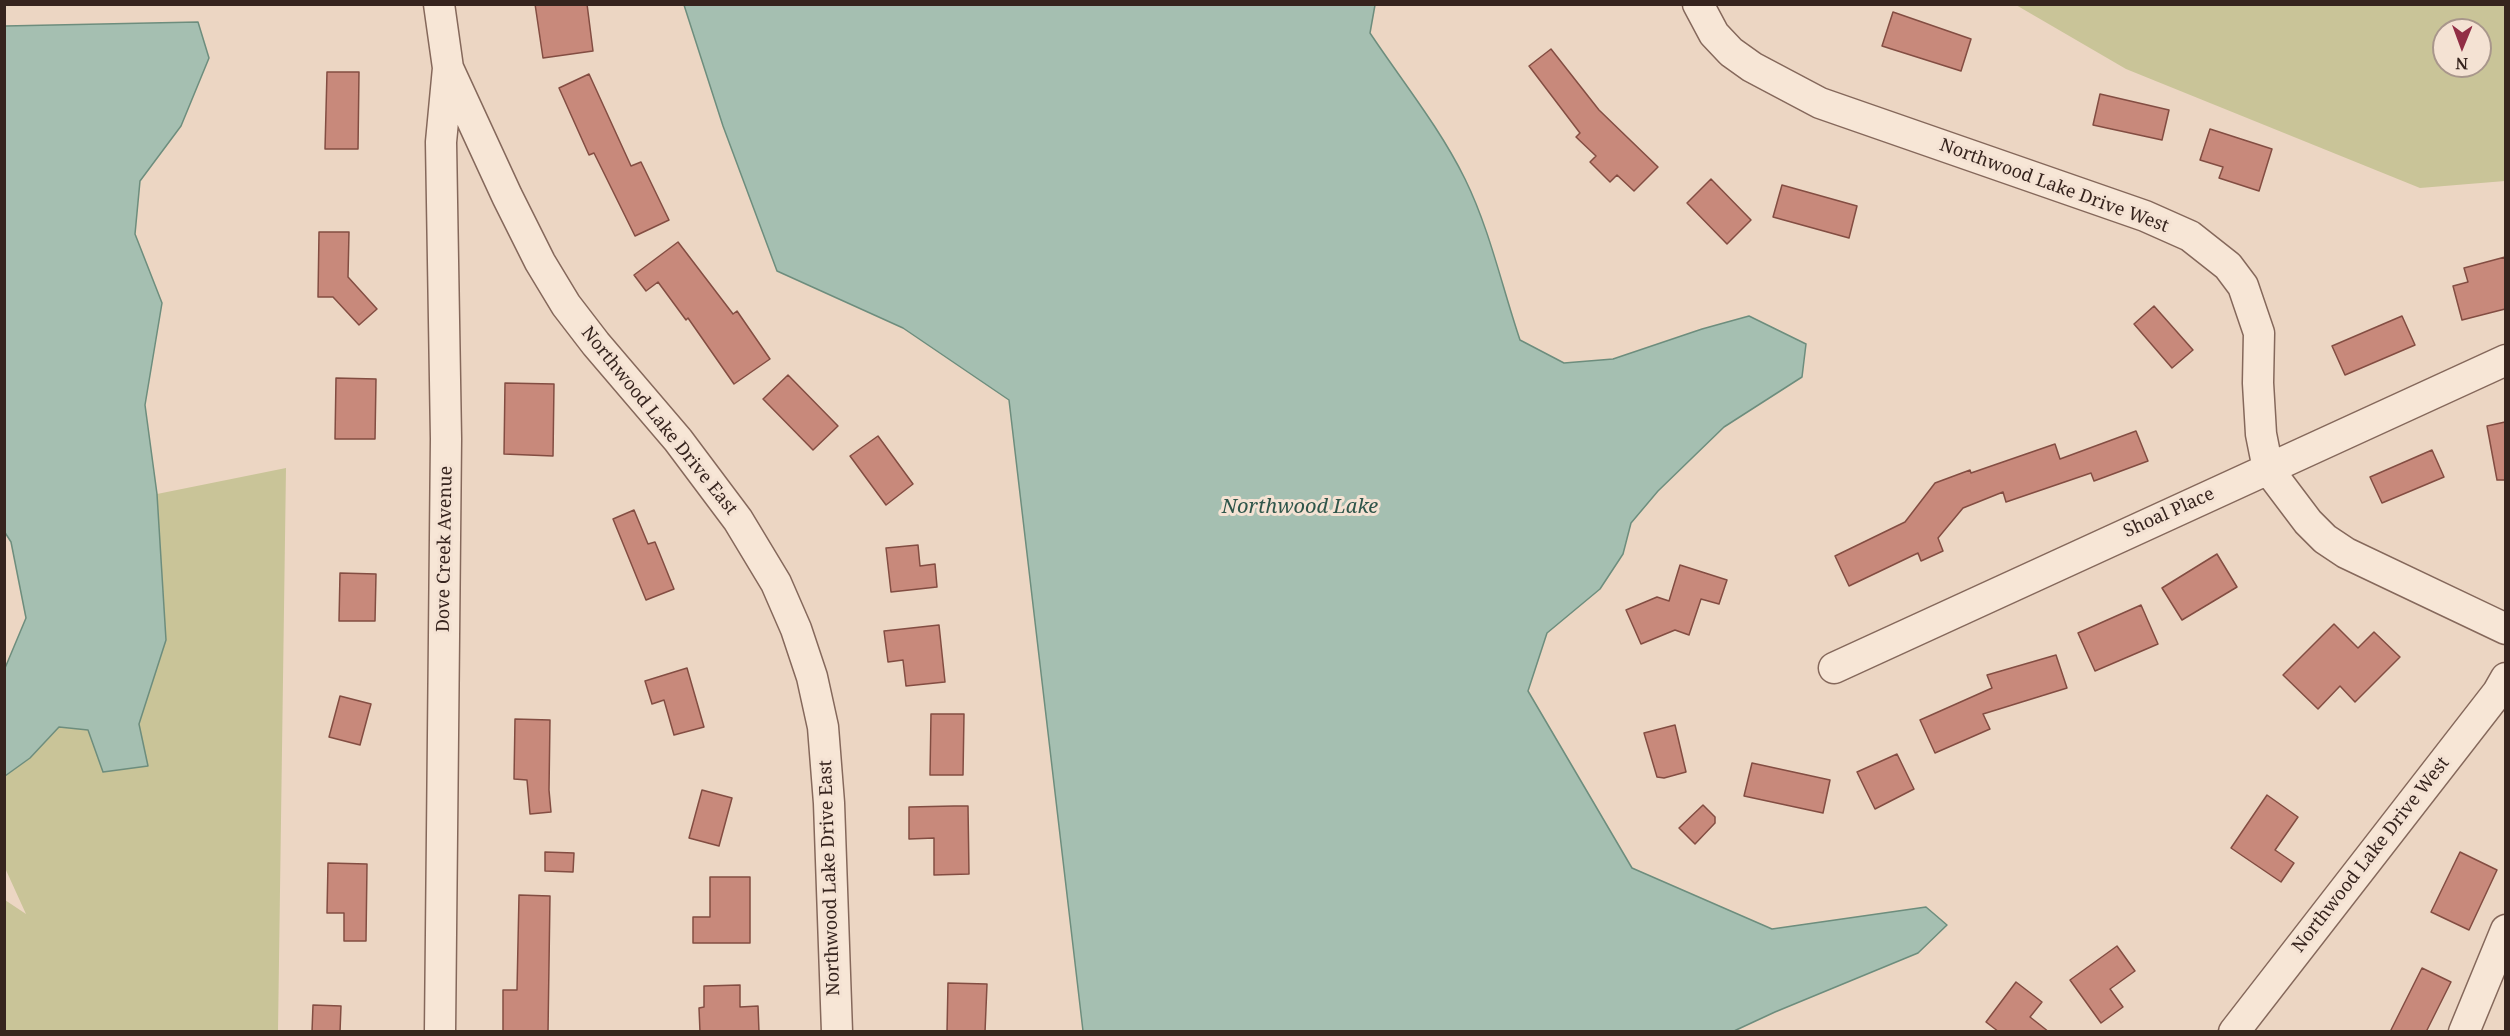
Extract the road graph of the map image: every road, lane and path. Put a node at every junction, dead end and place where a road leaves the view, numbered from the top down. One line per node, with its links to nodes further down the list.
1 (439, 4): 3 (street, Northwood Lake Drive East)
2 (1698, 4): 5 (street, Northwood Lake Drive West)
3 (448, 68): 10 (street, Dove Creek Avenue); 11 (street, Northwood Lake Drive East)
4 (2505, 360): 5 (street, Shoal Place)
5 (2268, 469): 6 (street, Northwood Lake Drive West); 7 (street, Shoal Place)
6 (2505, 628)
7 (1834, 668)
8 (2505, 678): 12 (street, Northwood Lake Drive West)
9 (2505, 930): 13 (street)
10 (440, 1032)
11 (837, 1032)
12 (2234, 1032)
13 (2464, 1032)

